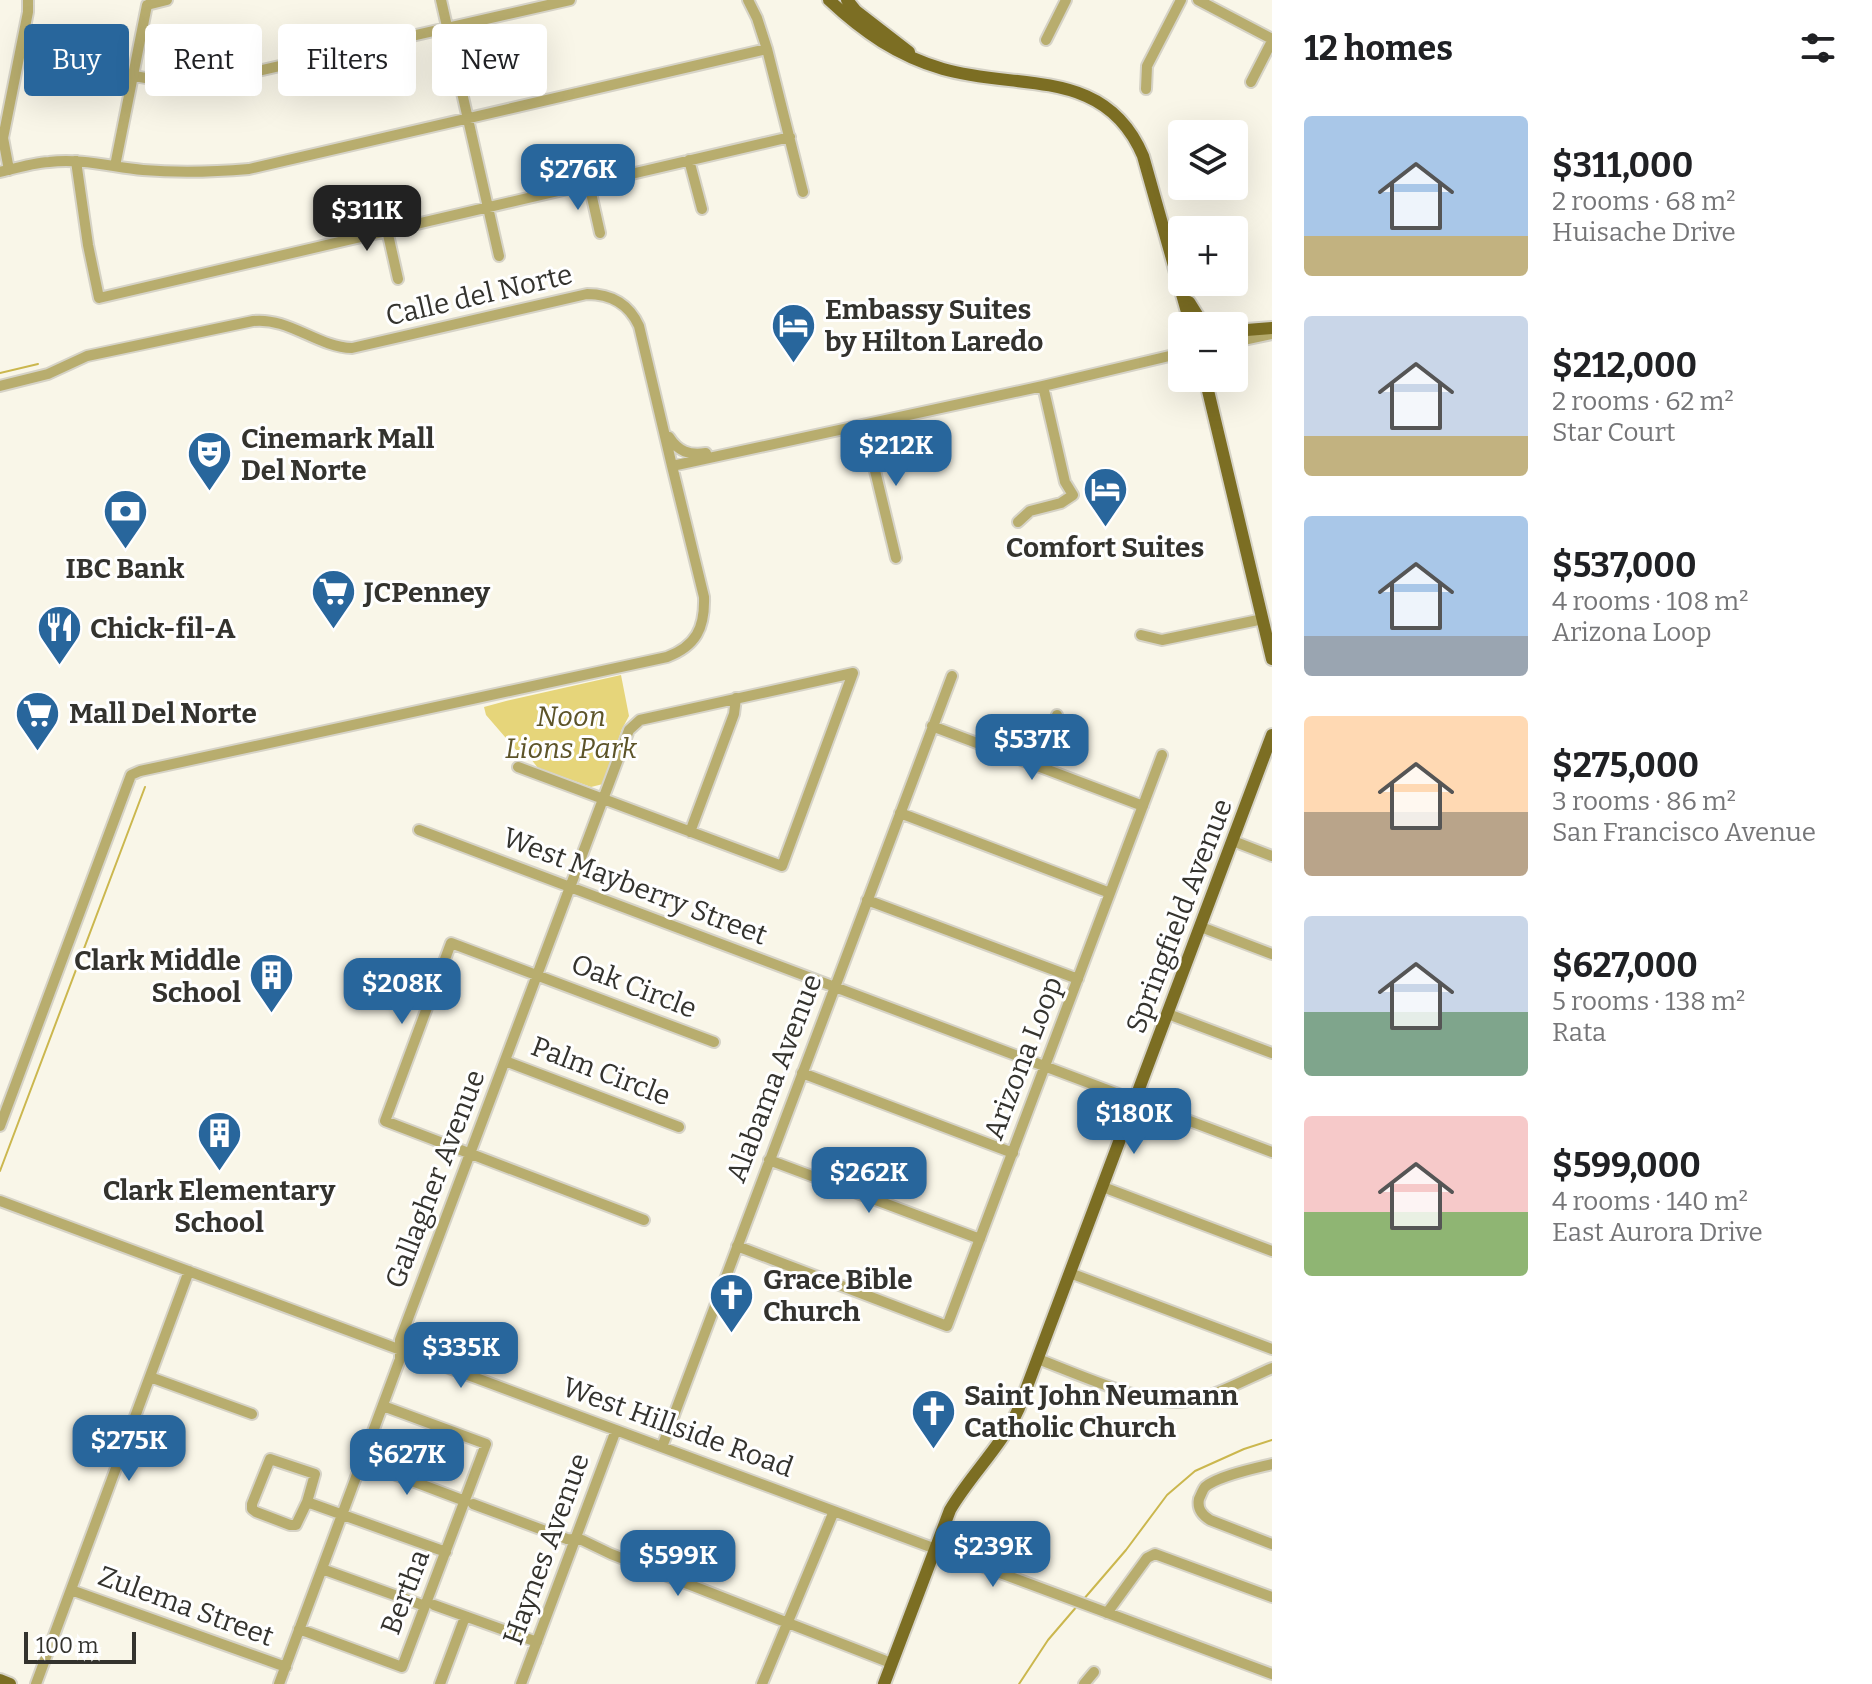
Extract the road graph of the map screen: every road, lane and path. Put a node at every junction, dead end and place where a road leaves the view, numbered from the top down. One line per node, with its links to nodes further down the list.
1 (28, 0): 27 (street)
2 (167, 0): 18 (street)
3 (441, 0): 11 (street)
4 (570, 0): 12 (street)
5 (748, 0): 16 (street)
6 (829, 0): 17 (main road)
7 (847, 0): 17 (main road)
8 (1066, 0): 14 (street)
9 (1181, 0): 20 (street)
10 (1198, 0): 15 (street)
11 (446, 24)
12 (468, 24)
13 (432, 32): 18 (street)
14 (1046, 40)
15 (1272, 40): 19 (street)
16 (767, 49): 22 (street); 23 (street)
17 (921, 62): 34 (main road)
18 (134, 76): 26 (street)
19 (1251, 82)
20 (1146, 89)
21 (463, 96): 22 (street)
22 (468, 118): 26 (street); 30 (street)
23 (790, 137): 24 (street); 29 (street)
24 (689, 160): 28 (street); 31 (street)
25 (76, 161): 26 (street); 27 (street); 32 (street)
26 (115, 166)
27 (4, 171)
28 (589, 184): 30 (street); 33 (street)
29 (803, 192)
30 (488, 206): 32 (street); 35 (street)
31 (702, 209)
32 (387, 230): 36 (street)
33 (600, 233)
34 (1168, 248)
35 (499, 256)
36 (398, 279)
37 (1248, 331): 38 (main road)
38 (1272, 331): 39 (street)
39 (1248, 338)
40 (1168, 356): 42 (street)
41 (0, 386): 45 (street, Calle del Norte)
42 (1043, 386): 44 (street); 48 (street)
43 (1208, 392): 50 (main road)
44 (864, 425): 46 (street); 49 (street)
45 (664, 430): 46 (street); 47 (street, Calle del Norte)
46 (735, 453): 47 (street)
47 (672, 466): 83 (street, Calle del Norte)
48 (1018, 522)
49 (896, 558)
50 (1263, 619): 51 (street); 52 (main road)
51 (1141, 635)
52 (1272, 659)
53 (952, 676): 56 (street, Alabama Avenue)
54 (736, 698): 61 (street, Gallagher Avenue); 65 (street); 65 (street, Gallagher Avenue)
55 (1057, 715): 59 (street)
56 (932, 726): 59 (street); 63 (street, Alabama Avenue)
57 (1272, 735): 66 (main road, Springfield Avenue)
58 (1162, 755): 62 (street, Arizona Loop)
59 (1037, 766): 62 (street)
60 (518, 767): 61 (street)
61 (604, 799): 65 (street); 68 (street, Gallagher Avenue)
62 (1143, 806): 69 (street, Arizona Loop)
63 (900, 813): 69 (street); 70 (street, Alabama Avenue)
64 (419, 830): 68 (street, West Mayberry Street)
65 (690, 832)
66 (1233, 841): 67 (street); 71 (main road, Springfield Avenue)
67 (1272, 856)
68 (571, 887): 73 (street, Gallagher Avenue); 75 (street, West Mayberry Street)
69 (1110, 893): 74 (street, Arizona Loop)
70 (867, 900): 74 (street); 75 (street, Alabama Avenue)
71 (1201, 927): 72 (street); 76 (main road, Springfield Avenue)
72 (1272, 954)
73 (538, 975): 77 (street, Oak Circle); 79 (street, Gallagher Avenue); 86 (street, Oak Circle)
74 (1078, 979): 80 (street, Arizona Loop)
75 (835, 986): 80 (street, West Mayberry Street); 81 (street, Alabama Avenue)
76 (1168, 1014): 78 (street); 82 (main road, Springfield Avenue)
77 (714, 1042)
78 (1272, 1053)
79 (505, 1061): 84 (street, Palm Circle); 86 (street, Gallagher Avenue)
80 (1045, 1066): 82 (street, West Mayberry Street); 87 (street, Arizona Loop)
81 (802, 1073): 87 (street); 88 (street, Alabama Avenue)
82 (1136, 1100): 85 (street, West Mayberry Street); 89 (main road, Springfield Avenue)
83 (0, 1126)
84 (679, 1127)
85 (1272, 1152)
86 (471, 1153): 91 (street); 98 (street, Gallagher Avenue)
87 (1013, 1153): 92 (street, Arizona Loop)
88 (769, 1160): 92 (street); 93 (street, Alabama Avenue)
89 (1103, 1187): 94 (street); 96 (main road, Springfield Avenue)
90 (0, 1201): 95 (street, West Hillside Road)
91 (644, 1220)
92 (980, 1239): 93 (street, Arizona Loop)
93 (737, 1246): 105 (street, Alabama Avenue)
94 (1272, 1251)
95 (189, 1271): 98 (street, West Hillside Road); 101 (street)
96 (1070, 1273): 97 (street); 99 (main road, Springfield Avenue)
97 (1272, 1349)
98 (400, 1350): 102 (street, Gallagher Avenue); 104 (street, West Hillside Road)
99 (1038, 1359): 100 (street); 114 (main road, Springfield Avenue)
100 (1272, 1368)
101 (150, 1377): 103 (street); 117 (street)
102 (383, 1406): 106 (street, Gallagher Avenue); 109 (street, Bertha)
103 (252, 1414)
104 (616, 1430): 105 (street, West Hillside Road); 112 (street, Haynes Avenue)
105 (662, 1447): 110 (street, West Hillside Road)
106 (362, 1462): 109 (street); 111 (street, Gallagher Avenue)
107 (1272, 1464): 113 (street)
108 (307, 1502): 108 (street); 111 (street)
109 (469, 1502): 112 (street); 115 (street, Bertha)
110 (834, 1511): 114 (street, West Hillside Road); 122 (street)
111 (343, 1514): 115 (street); 116 (street, Gallagher Avenue)
112 (574, 1540): 122 (street); 124 (street, Haynes Avenue)
113 (1272, 1544)
114 (934, 1549): 120 (street, West Hillside Road); 125 (main road, Springfield Avenue)
115 (446, 1552): 119 (street, Bertha)
116 (322, 1569): 119 (street); 123 (street, Gallagher Avenue)
117 (71, 1590): 126 (street, Zulema Street); 131 (street)
118 (1272, 1597): 120 (street)
119 (430, 1606): 121 (street); 123 (street, Bertha)
120 (1107, 1613): 128 (street, West Hillside Road)
121 (465, 1617): 124 (street); 133 (street)
122 (788, 1623): 125 (street); 135 (street)
123 (299, 1629): 126 (street, Gallagher Avenue)
124 (537, 1642): 134 (street, Haynes Avenue)
125 (891, 1663): 136 (main road, Springfield Avenue)
126 (286, 1667): 132 (street, Gallagher Avenue)
127 (1094, 1672): 137 (street)
128 (1272, 1674)
129 (0, 1680): 130 (main road)
130 (10, 1684)
131 (36, 1684)
132 (279, 1684)
133 (440, 1684)
134 (521, 1684)
135 (762, 1684)
136 (884, 1684)
137 (1084, 1684)

